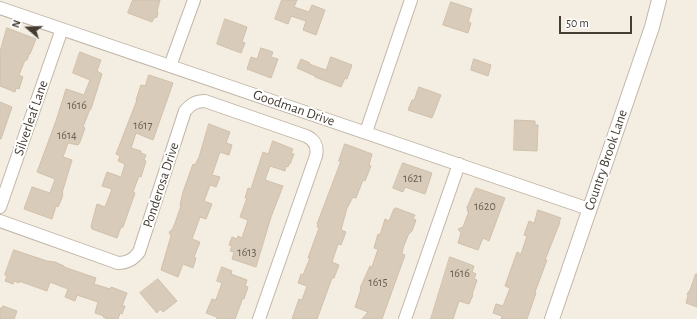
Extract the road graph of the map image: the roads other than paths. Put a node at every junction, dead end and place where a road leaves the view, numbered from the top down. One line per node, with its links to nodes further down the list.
1 (194, 0): 6 (street)
2 (411, 0): 7 (street)
3 (659, 0): 10 (street, Country Brook Lane)
4 (2, 5): 5 (street, Goodman Drive)
5 (62, 29): 6 (street, Goodman Drive); 9 (street, Silverleaf Lane)
6 (170, 66): 7 (street, Goodman Drive)
7 (366, 132): 8 (street, Goodman Drive)
8 (459, 164): 10 (street, Goodman Drive); 13 (street)
9 (0, 207)
10 (589, 208): 14 (street, Country Brook Lane)
11 (0, 221): 12 (street, Ponderosa Drive)
12 (259, 319)
13 (405, 319)
14 (552, 319)

